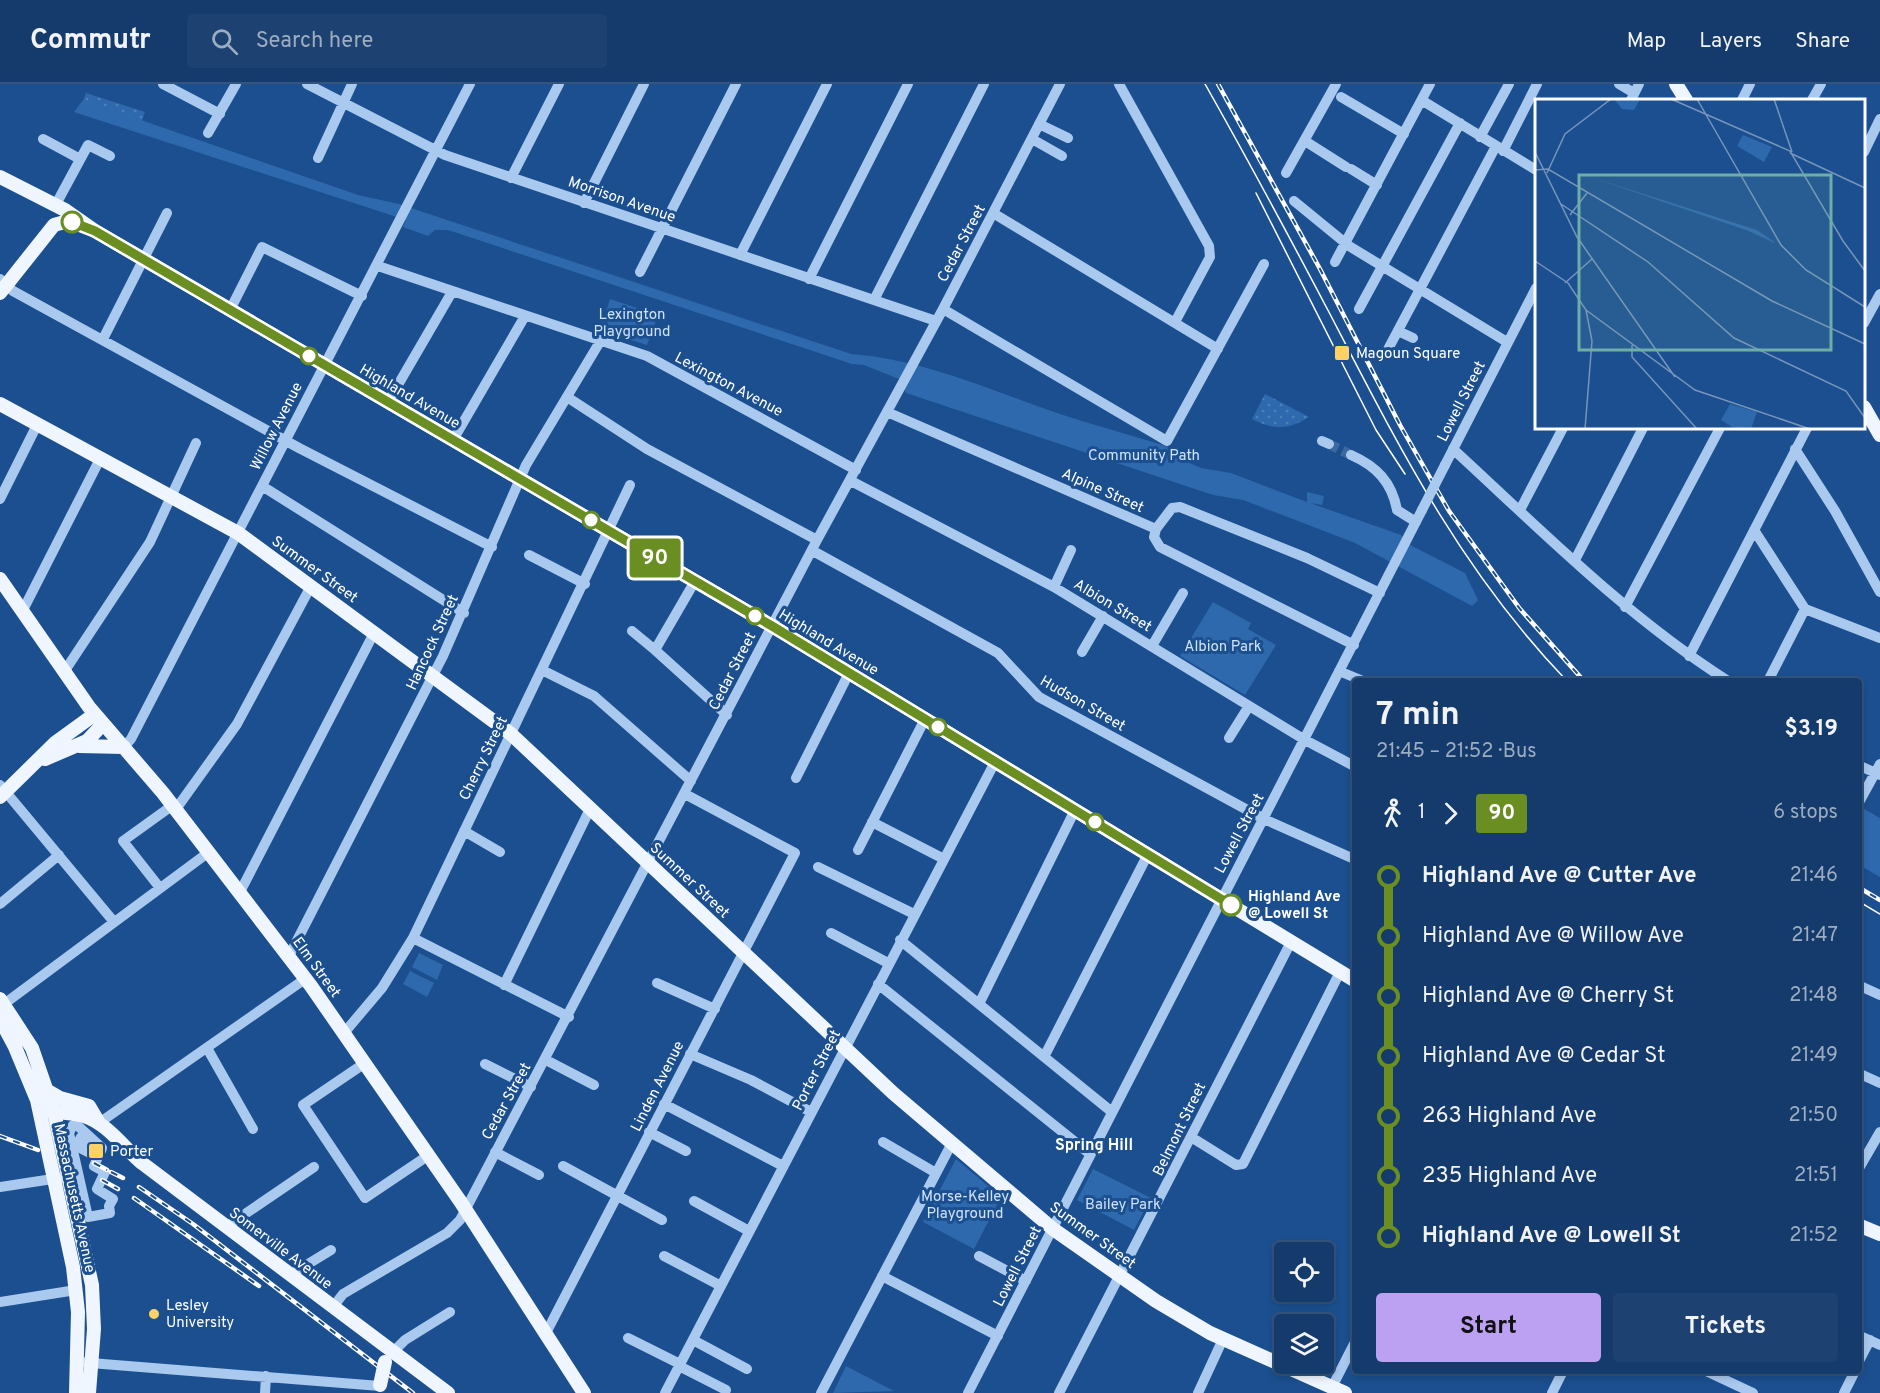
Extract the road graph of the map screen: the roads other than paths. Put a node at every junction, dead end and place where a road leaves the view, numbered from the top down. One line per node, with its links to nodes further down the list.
1 (164, 84): 29 (street)
2 (236, 84): 29 (street)
3 (308, 84): 28 (street, Morrison Avenue)
4 (352, 84): 28 (street)
5 (470, 84): 42 (street, Willow Avenue)
6 (559, 84): 50 (street)
7 (644, 84): 54 (street)
8 (736, 84): 59 (street)
9 (826, 84): 62 (street)
10 (908, 84): 69 (street)
11 (984, 84): 76 (street)
12 (1060, 84): 32 (street, Cedar Street)
13 (1119, 84): 83 (street)
14 (1336, 84): 39 (street)
15 (1430, 84): 27 (street)
16 (1509, 84): 35 (street)
17 (1537, 84): 41 (street)
18 (1619, 84): 22 (street)
19 (1676, 84): 24 (main road)
20 (1750, 84): 25 (street)
21 (1821, 84): 26 (street)
22 (1635, 93)
23 (1341, 97): 34 (street)
24 (1685, 99)
25 (1742, 99)
26 (1813, 99)
27 (1423, 100): 31 (street); 34 (street)
28 (343, 103): 42 (street, Morrison Avenue); 45 (street)
29 (220, 114): 33 (street)
30 (1880, 119): 40 (street)
31 (1460, 123): 35 (street); 67 (street)
32 (1040, 124): 36 (street); 38 (street, Cedar Street)
33 (208, 133)
34 (1404, 134): 51 (street)
35 (1480, 137): 41 (street)
36 (1068, 138)
37 (44, 139): 46 (street)
38 (1032, 139): 44 (street); 57 (street, Cedar Street)
39 (1305, 141): 48 (street); 51 (street)
40 (1865, 148)
41 (1500, 149): 47 (street); 71 (street)
42 (435, 151): 50 (street, Morrison Avenue); 66 (street, Willow Avenue)
43 (110, 156): 46 (street)
44 (1062, 156)
45 (318, 158)
46 (80, 159): 55 (street)
47 (1535, 169)
48 (1286, 173)
49 (0, 177): 52 (main road, Highland Avenue)
50 (511, 178): 54 (street, Morrison Avenue)
51 (1377, 185): 61 (street)
52 (26, 193): 55 (main road, Highland Avenue); 58 (main road)
53 (1294, 201): 61 (street)
54 (584, 203): 59 (street, Morrison Avenue)
55 (55, 206): 60 (main road, Highland Avenue)
56 (167, 213): 63 (street)
57 (993, 213): 77 (street, Cedar Street); 83 (street)
58 (54, 225): 60 (main road, Highland Avenue); 70 (main road)
59 (663, 229): 62 (street, Morrison Avenue); 68 (street)
60 (95, 231): 63 (main road, Highland Avenue)
61 (1346, 242): 64 (street); 67 (street)
62 (740, 255): 69 (street, Morrison Avenue)
63 (143, 260): 79 (main road, Highland Avenue); 86 (street)
64 (1335, 261)
65 (1264, 264): 89 (street)
66 (378, 266): 73 (street, Lexington Avenue); 75 (street, Willow Avenue)
67 (1383, 267): 71 (street); 78 (street)
68 (640, 272)
69 (809, 279): 76 (street, Morrison Avenue)
70 (2, 286): 86 (street)
71 (1420, 289): 84 (street); 88 (street)
72 (1535, 290): 88 (street, Lowell Street)
73 (452, 292): 80 (street, Lexington Avenue); 93 (street)
74 (1880, 294): 81 (street)
75 (362, 297): 79 (street); 91 (street, Willow Avenue)
76 (874, 300): 82 (street, Morrison Avenue)
77 (943, 309): 82 (street, Cedar Street); 89 (street)
78 (1359, 309)
79 (230, 310): 91 (main road, Highland Avenue)
80 (525, 316): 87 (street, Lexington Avenue); 104 (street)
81 (1865, 320)
82 (936, 321): 96 (street, Cedar Street)
83 (1175, 322): 89 (street)
84 (1398, 331): 85 (street); 90 (street)
85 (1413, 338)
86 (103, 339): 103 (street)
87 (601, 340): 92 (street, Hancock Street); 110 (street, Lexington Avenue)
88 (1507, 342): 106 (street, Lowell Street)
89 (1218, 349)
90 (1386, 352)
91 (324, 365): 93 (main road, Highland Avenue); 103 (street, Willow Avenue)
92 (567, 397): 111 (street, Hancock Street); 123 (street, Hudson Street)
93 (388, 402): 104 (main road, Highland Avenue)
94 (0, 404): 97 (main road, Summer Street)
95 (1865, 410): 102 (main road)
96 (888, 412): 110 (street, Cedar Street); 119 (street, Alpine Street)
97 (37, 425): 109 (main road, Summer Street); 116 (street)
98 (1562, 429): 117 (street)
99 (1643, 429): 127 (street)
100 (1719, 429): 136 (street)
101 (1806, 429): 107 (street)
102 (1880, 435)
103 (286, 439): 114 (street, Willow Avenue); 124 (street)
104 (453, 440): 111 (main road, Highland Avenue)
105 (196, 443): 115 (street)
106 (1453, 449): 117 (street); 118 (street, Lowell Street, bridge)
107 (1796, 449): 120 (street); 133 (street)
108 (1351, 455): 118 (street)
109 (100, 459): 115 (main road, Summer Street); 138 (street)
110 (856, 470): 112 (street, Cedar Street)
111 (520, 479): 121 (main road, Highland Avenue); 124 (street, Hancock Street)
112 (851, 481): 123 (street, Cedar Street); 132 (street, Albion Street)
113 (630, 485): 121 (street, Cherry Street)
114 (262, 486): 122 (street, Willow Avenue); 139 (street)
115 (170, 497): 122 (main road, Summer Street); 152 (street)
116 (0, 499)
117 (1520, 510): 127 (street)
118 (1416, 522): 135 (street, Lowell Street)
119 (1156, 529): 135 (street); 145 (street, Alpine Street)
120 (1754, 530): 137 (street); 149 (street)
121 (610, 532): 129 (main road, Highland Avenue); 130 (street, Cherry Street)
122 (238, 533): 131 (main road, Summer Street); 166 (street, Willow Avenue)
123 (815, 546): 141 (street, Cedar Street); 180 (street, Hudson Street)
124 (492, 547): 139 (street, Hancock Street)
125 (1071, 550): 132 (street)
126 (529, 555): 130 (street)
127 (1575, 560): 136 (street)
128 (0, 579): 138 (main road, Elm Street)
129 (695, 581): 141 (main road, Highland Avenue); 147 (street)
130 (585, 584): 150 (street, Cherry Street)
131 (311, 586): 143 (main road, Summer Street); 177 (street)
132 (1053, 587): 140 (street, Albion Street)
133 (1880, 592)
134 (1183, 593): 146 (street)
135 (1380, 593): 145 (street, Lowell Street)
136 (1625, 607): 149 (street)
137 (1805, 609): 144 (street); 157 (street)
138 (22, 612): 152 (main road, Elm Street)
139 (464, 613): 154 (street, Hancock Street)
140 (1103, 616): 146 (street, Albion Street); 148 (street)
141 (772, 626): 153 (main road, Highland Avenue); 159 (street, Cedar Street)
142 (632, 631): 147 (street)
143 (374, 633): 154 (main road, Summer Street); 193 (street)
144 (1880, 638)
145 (1354, 645): 151 (street, Lowell Street)
146 (1152, 646): 158 (street, Albion Street)
147 (655, 650): 159 (street)
148 (1082, 652)
149 (1689, 656): 156 (street)
150 (542, 670): 162 (street, Cherry Street); 173 (street)
151 (1339, 671): 155 (street); 164 (street, Lowell Street)
152 (64, 672): 160 (main road, Elm Street)
153 (849, 673): 161 (main road, Highland Avenue); 172 (street)
154 (433, 677): 162 (main road, Summer Street); 203 (street, Hancock Street)
155 (1356, 678)
156 (1723, 678)
157 (1770, 678)
158 (1249, 706): 163 (street); 164 (street, Albion Street)
159 (727, 715): 173 (street, Cedar Street)
160 (99, 719): 165 (main road); 166 (main road, Elm Street); 168 (main road)
161 (925, 719): 167 (main road, Highland Avenue); 181 (street)
162 (510, 734): 178 (main road, Summer Street); 182 (street, Cherry Street)
163 (1229, 738)
164 (1305, 740): 169 (street, Albion Street); 180 (street, Lowell Street)
165 (74, 746): 166 (main road); 168 (main road)
166 (123, 747): 177 (main road, Elm Street)
167 (995, 762): 179 (main road, Highland Avenue); 189 (street, Porter Street)
168 (35, 765): 174 (main road)
169 (1352, 765)
170 (1862, 766): 171 (street)
171 (1878, 770): 176 (street)
172 (796, 778)
173 (692, 781): 175 (street, Cedar Street)
174 (2, 791): 187 (street)
175 (685, 794): 190 (street, Cedar Street); 202 (street, Linden Avenue)
176 (1862, 797)
177 (174, 807): 184 (main road, Elm Street); 192 (street)
178 (590, 809): 190 (main road, Summer Street); 210 (street)
179 (1075, 810): 186 (main road, Highland Avenue); 214 (street)
180 (1264, 819): 188 (street, Hudson Street); 194 (street, Lowell Street)
181 (872, 822): 183 (street); 189 (street)
182 (464, 831): 185 (street); 199 (street, Cherry Street)
183 (858, 850)
184 (209, 852): 192 (street); 193 (main road, Elm Street)
185 (500, 852)
186 (1148, 854): 194 (main road, Highland Avenue); 223 (street)
187 (59, 855): 195 (street); 197 (street)
188 (1352, 858)
189 (944, 859): 196 (street, Porter Street)
190 (649, 864): 202 (main road, Summer Street); 216 (street, Cedar Street)
191 (818, 867): 196 (street)
192 (160, 888): 197 (street)
193 (240, 892): 203 (main road, Elm Street)
194 (1222, 900): 201 (main road, Highland Avenue); 236 (street, Lowell Street)
195 (0, 904)
196 (914, 914): 200 (street, Porter Street)
197 (114, 922): 213 (street)
198 (831, 933): 204 (street)
199 (413, 938): 210 (street); 218 (street, Cherry Street)
200 (900, 940): 204 (street, Porter Street); 214 (street)
201 (1291, 942): 205 (main road, Highland Avenue); 241 (street, Belmont Street)
202 (744, 953): 215 (street, Linden Avenue); 220 (main road, Summer Street)
203 (289, 956): 206 (main road, Elm Street)
204 (888, 963): 209 (street, Porter Street)
205 (1340, 972): 207 (main road, Highland Avenue); 241 (street)
206 (305, 979): 218 (main road, Elm Street); 221 (street)
207 (1352, 979)
208 (657, 983): 215 (street)
209 (878, 984): 220 (street, Porter Street); 247 (street)
210 (504, 985): 216 (street)
211 (1862, 987): 212 (street)
212 (1880, 995)
213 (2, 1002): 231 (main road, Massachusetts Avenue)
214 (979, 1004): 223 (street)
215 (715, 1009): 222 (street, Linden Avenue)
216 (569, 1017): 224 (street, Cedar Street)
217 (0, 1019): 219 (main road, Massachusetts Avenue)
218 (344, 1033): 225 (main road, Elm Street)
219 (5, 1040): 232 (main road, Massachusetts Avenue)
220 (845, 1047): 235 (street, Porter Street); 243 (main road, Summer Street)
221 (207, 1048): 237 (street); 238 (street)
222 (690, 1054): 233 (street, Linden Avenue); 235 (street)
223 (1044, 1058): 236 (street)
224 (546, 1060): 229 (street); 230 (street, Cedar Street)
225 (365, 1063): 248 (main road, Elm Street); 248 (street)
226 (485, 1064): 230 (street)
227 (1862, 1075): 228 (street)
228 (1880, 1083)
229 (594, 1084)
230 (531, 1087): 246 (street, Cedar Street)
231 (48, 1091): 234 (main road, Massachusetts Avenue); 237 (main road, Somerville Avenue)
232 (37, 1100): 234 (main road, Somerville Avenue); 255 (main road, Massachusetts Avenue)
233 (664, 1104): 239 (street, Linden Avenue); 251 (street)
234 (54, 1112): 237 (main road, Somerville Avenue); 255 (main road, Massachusetts Avenue)
235 (811, 1112): 251 (street, Porter Street)
236 (1112, 1112): 247 (street, Lowell Street)
237 (99, 1123): 261 (main road, Somerville Avenue)
238 (253, 1128)
239 (649, 1132): 245 (street); 257 (street, Linden Avenue)
240 (1880, 1132): 249 (street)
241 (1191, 1137): 269 (street, Belmont Street)
242 (882, 1142): 253 (street)
243 (952, 1143): 253 (street); 263 (main road, Summer Street)
244 (102, 1148): 244 (street)
245 (687, 1151)
246 (495, 1152): 254 (street); 259 (street, Cedar Street)
247 (1090, 1154): 263 (street, Lowell Street)
248 (429, 1155): 259 (main road, Elm Street)
249 (1862, 1163)
250 (563, 1166): 257 (street)
251 (783, 1166): 264 (street, Porter Street)
252 (314, 1167): 261 (street)
253 (936, 1173): 271 (street)
254 (539, 1175)
255 (61, 1178): 256 (street); 274 (main road, Massachusetts Avenue); 287 (main road, Massachusetts Avenue)
256 (0, 1187)
257 (617, 1196): 260 (street); 278 (street, Linden Avenue)
258 (694, 1201): 264 (street)
259 (466, 1210): 276 (street, Cedar Street); 278 (main road, Elm Street)
260 (662, 1220)
261 (226, 1227): 270 (main road, Somerville Avenue)
262 (1862, 1227): 265 (main road)
263 (1053, 1229): 269 (main road, Summer Street); 272 (street, Lowell Street)
264 (749, 1231): 273 (street, Porter Street)
265 (1880, 1234)
266 (331, 1250): 270 (street)
267 (664, 1256): 273 (street)
268 (979, 1256): 272 (street)
269 (1120, 1274): 281 (main road, Summer Street); 305 (street, Belmont Street)
270 (290, 1275): 276 (main road, Somerville Avenue)
271 (882, 1276): 279 (street); 303 (street)
272 (1026, 1281): 279 (street, Lowell Street)
273 (721, 1286): 282 (street, Porter Street)
274 (76, 1290): 275 (street); 287 (main road, Massachusetts Avenue)
275 (0, 1302)
276 (333, 1307): 285 (main road, Somerville Avenue)
277 (450, 1312): 285 (street)
278 (546, 1333): 301 (main road, Elm Street)
279 (998, 1336): 304 (street, Lowell Street)
280 (628, 1338): 288 (street)
281 (1223, 1339): 296 (main road, Summer Street); 306 (street)
282 (693, 1340): 288 (street, Porter Street); 289 (street)
283 (1876, 1341): 286 (street)
284 (1352, 1350): 296 (street)
285 (389, 1357): 294 (main road, bridge); 300 (main road, Somerville Avenue)
286 (1862, 1359)
287 (85, 1363): 293 (street); 297 (main road, Massachusetts Avenue); 298 (main road, Massachusetts Avenue)
288 (680, 1365): 295 (street); 302 (street, Porter Street)
289 (747, 1369)
290 (1562, 1374): 307 (street)
291 (1712, 1374): 308 (street)
292 (1854, 1374): 309 (street)
293 (266, 1376): 294 (street); 299 (street)
294 (380, 1388)
295 (726, 1390)
296 (1338, 1391)
297 (76, 1393)
298 (89, 1393)
299 (265, 1393)
300 (448, 1393)
301 (584, 1393)
302 (665, 1393)
303 (821, 1393)
304 (969, 1393)
305 (1059, 1393)
306 (1198, 1393)
307 (1552, 1393)
308 (1753, 1393)
309 (1844, 1393)

